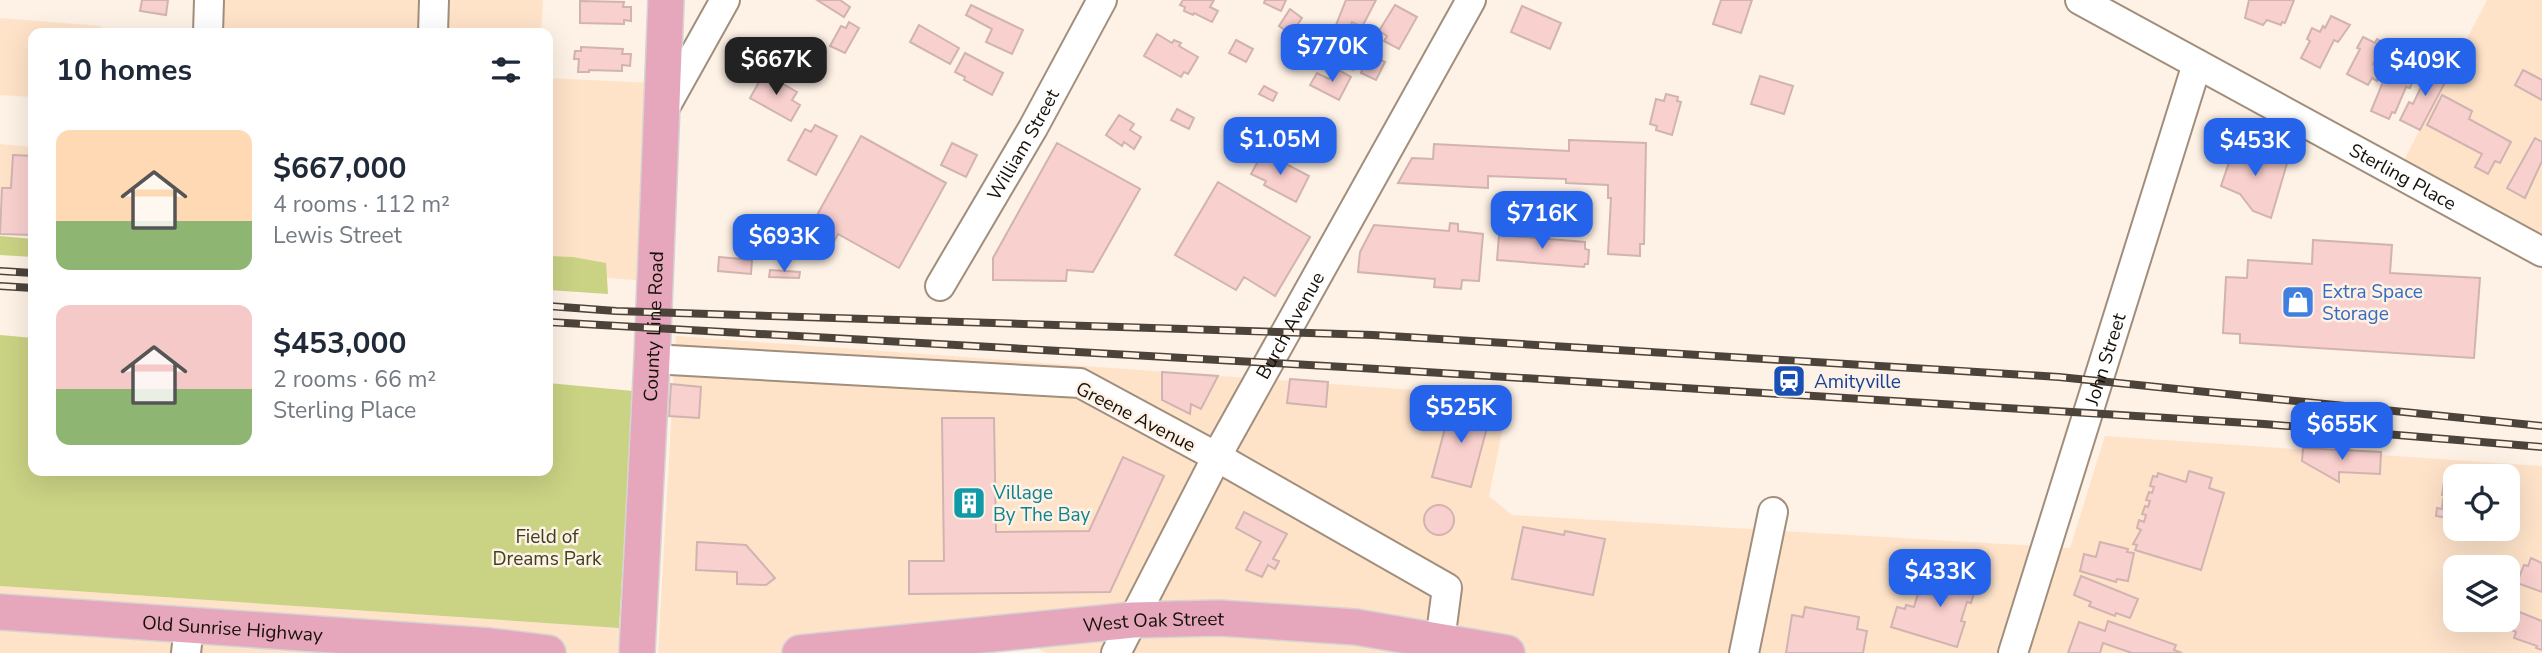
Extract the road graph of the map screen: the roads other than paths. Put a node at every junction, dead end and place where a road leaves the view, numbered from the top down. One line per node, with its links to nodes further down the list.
1 (209, 0): 8 (street)
2 (434, 0): 9 (street)
3 (666, 0): 11 (main road, County Line Road)
4 (725, 0): 11 (street)
5 (1102, 0): 13 (street, William Street)
6 (2080, 0): 10 (street, Sterling Place)
7 (1466, 2): 15 (street, Burch Avenue)
8 (208, 28)
9 (433, 28)
10 (2197, 64): 12 (street, Sterling Place); 28 (street, John Street)
11 (663, 111): 14 (main road, County Line Road)
12 (2542, 252)
13 (940, 286)
14 (652, 359): 15 (street, Greene Avenue); 23 (main road, County Line Road)
15 (1217, 457): 18 (street, Burch Avenue); 20 (street, Greene Avenue)
16 (1773, 512): 27 (street)
17 (0, 612): 19 (main road, Old Sunrise Highway)
18 (1133, 620): 20 (main road, West Oak Street); 24 (main road, West Oak Street); 25 (street, Burch Avenue)
19 (188, 640): 21 (main road, Old Sunrise Highway)
20 (1440, 641): 26 (main road, West Oak Street)
21 (326, 644): 22 (main road, Old Sunrise Highway)
22 (548, 653)
23 (637, 653)
24 (809, 653)
25 (1116, 653)
26 (1507, 653)
27 (1744, 653)
28 (2013, 653)

